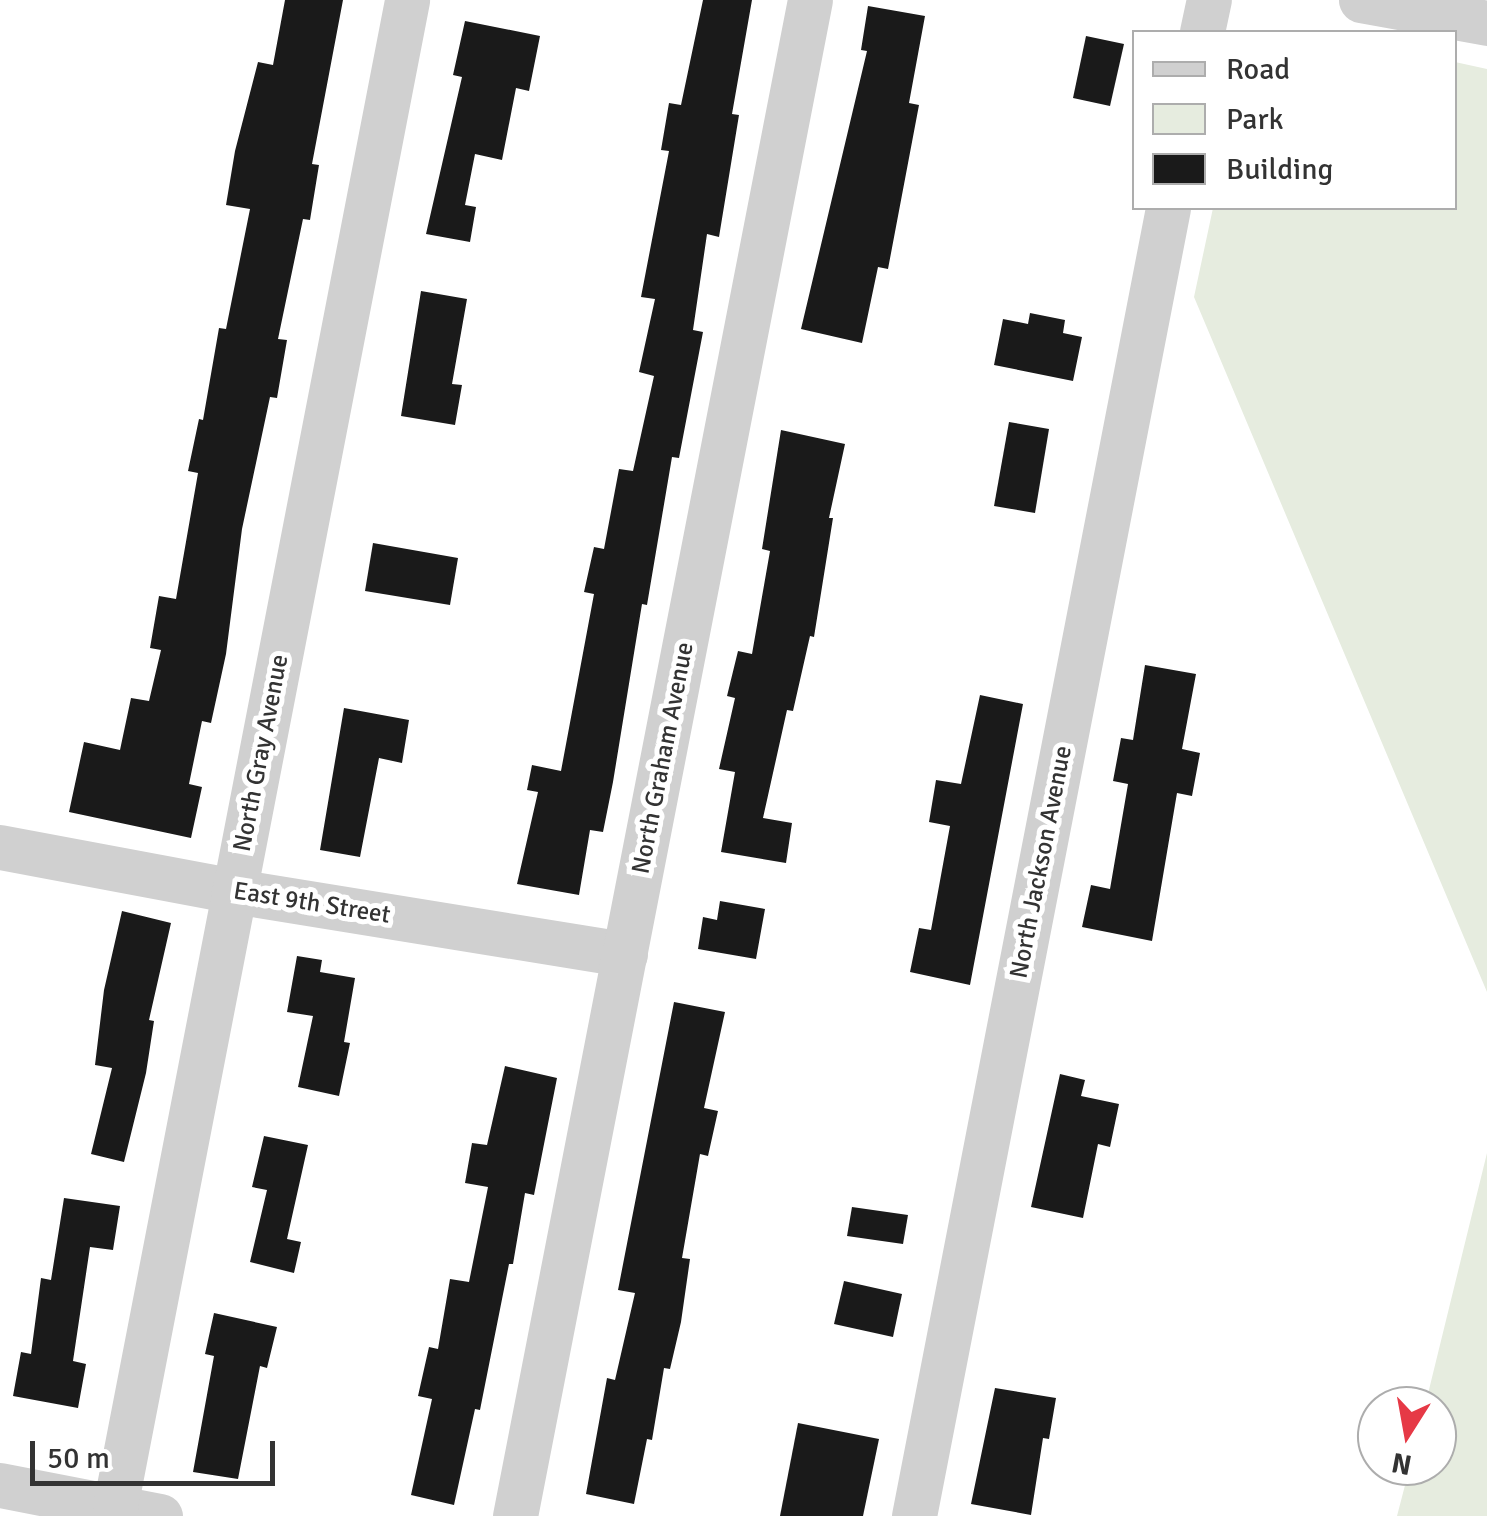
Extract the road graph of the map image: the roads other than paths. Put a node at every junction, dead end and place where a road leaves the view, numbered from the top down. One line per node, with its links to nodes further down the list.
1 (408, 0): 9 (street, North Gray Avenue)
2 (810, 0): 10 (street, North Graham Avenue)
3 (1209, 0): 6 (street)
4 (1361, 0): 5 (street)
5 (1487, 23)
6 (1202, 30)
7 (1168, 210): 15 (street, North Jackson Avenue)
8 (0, 847): 9 (street, East 9th Street)
9 (234, 891): 10 (street, East 9th Street); 12 (street, North Gray Avenue)
10 (626, 954): 14 (street, North Graham Avenue)
11 (0, 1485): 12 (street)
12 (114, 1507): 13 (street)
13 (160, 1516)
14 (515, 1516)
15 (914, 1516)

